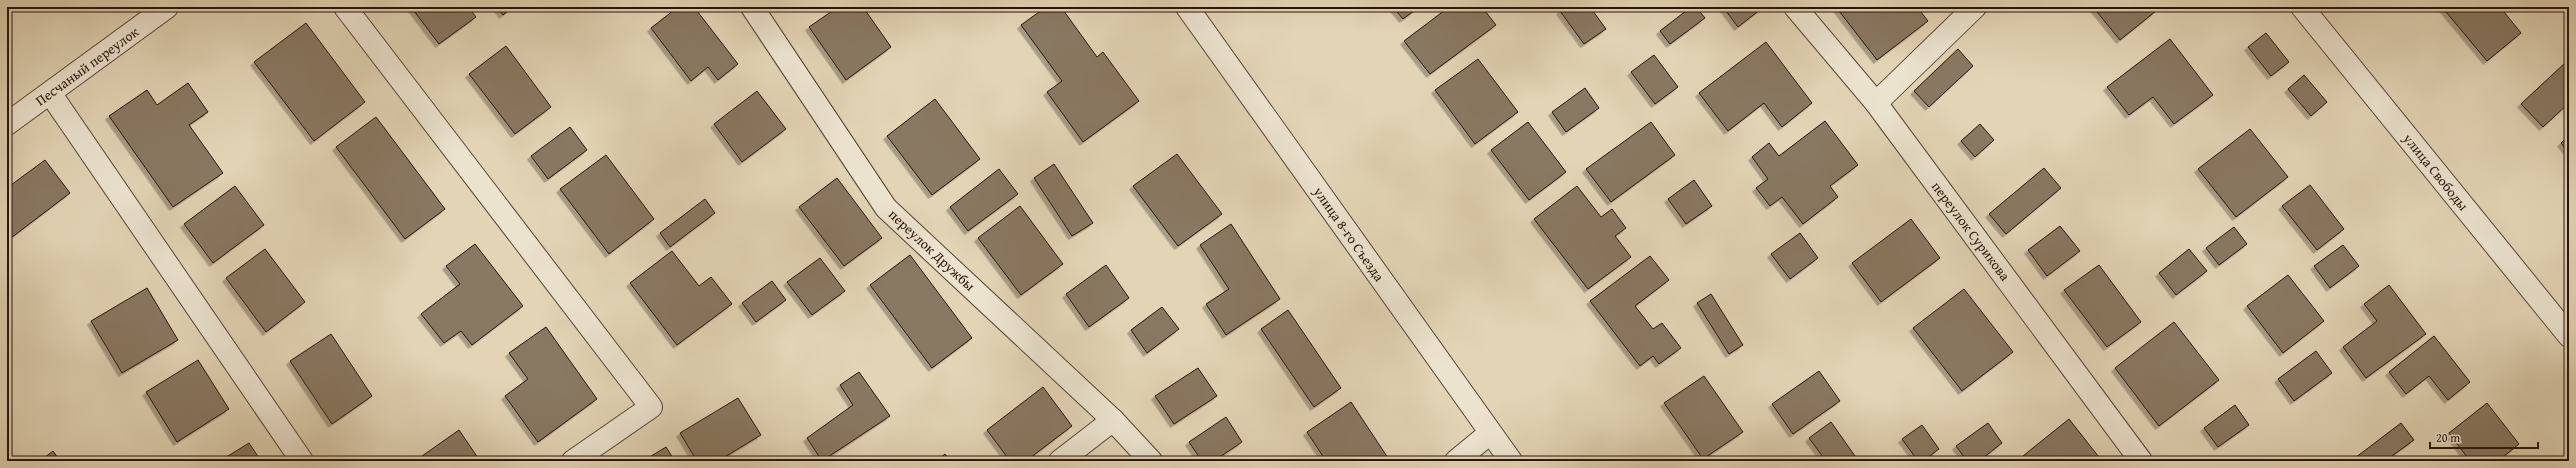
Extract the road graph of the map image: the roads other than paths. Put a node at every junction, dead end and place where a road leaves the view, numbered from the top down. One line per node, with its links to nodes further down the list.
1 (167, 7): 8 (street, Песчаный переулок)
2 (345, 7): 15 (street)
3 (752, 7): 12 (street, переулок Дружбы)
4 (1187, 7): 13 (street, улица 8-го Съезда)
5 (1795, 7): 9 (street, переулок Сурикова)
6 (1976, 7): 9 (street)
7 (2302, 7): 11 (street, улица Свободы)
8 (50, 93): 10 (street, Песчаный переулок); 14 (street)
9 (1876, 103): 20 (street, переулок Сурикова)
10 (7, 124)
11 (2569, 336)
12 (1113, 420): 16 (street); 17 (street, переулок Дружбы)
13 (1490, 433): 18 (street); 19 (street, улица 8-го Съезда)
14 (302, 461)
15 (573, 461)
16 (1060, 461)
17 (1151, 461)
18 (1456, 461)
19 (1511, 461)
20 (2141, 461)

